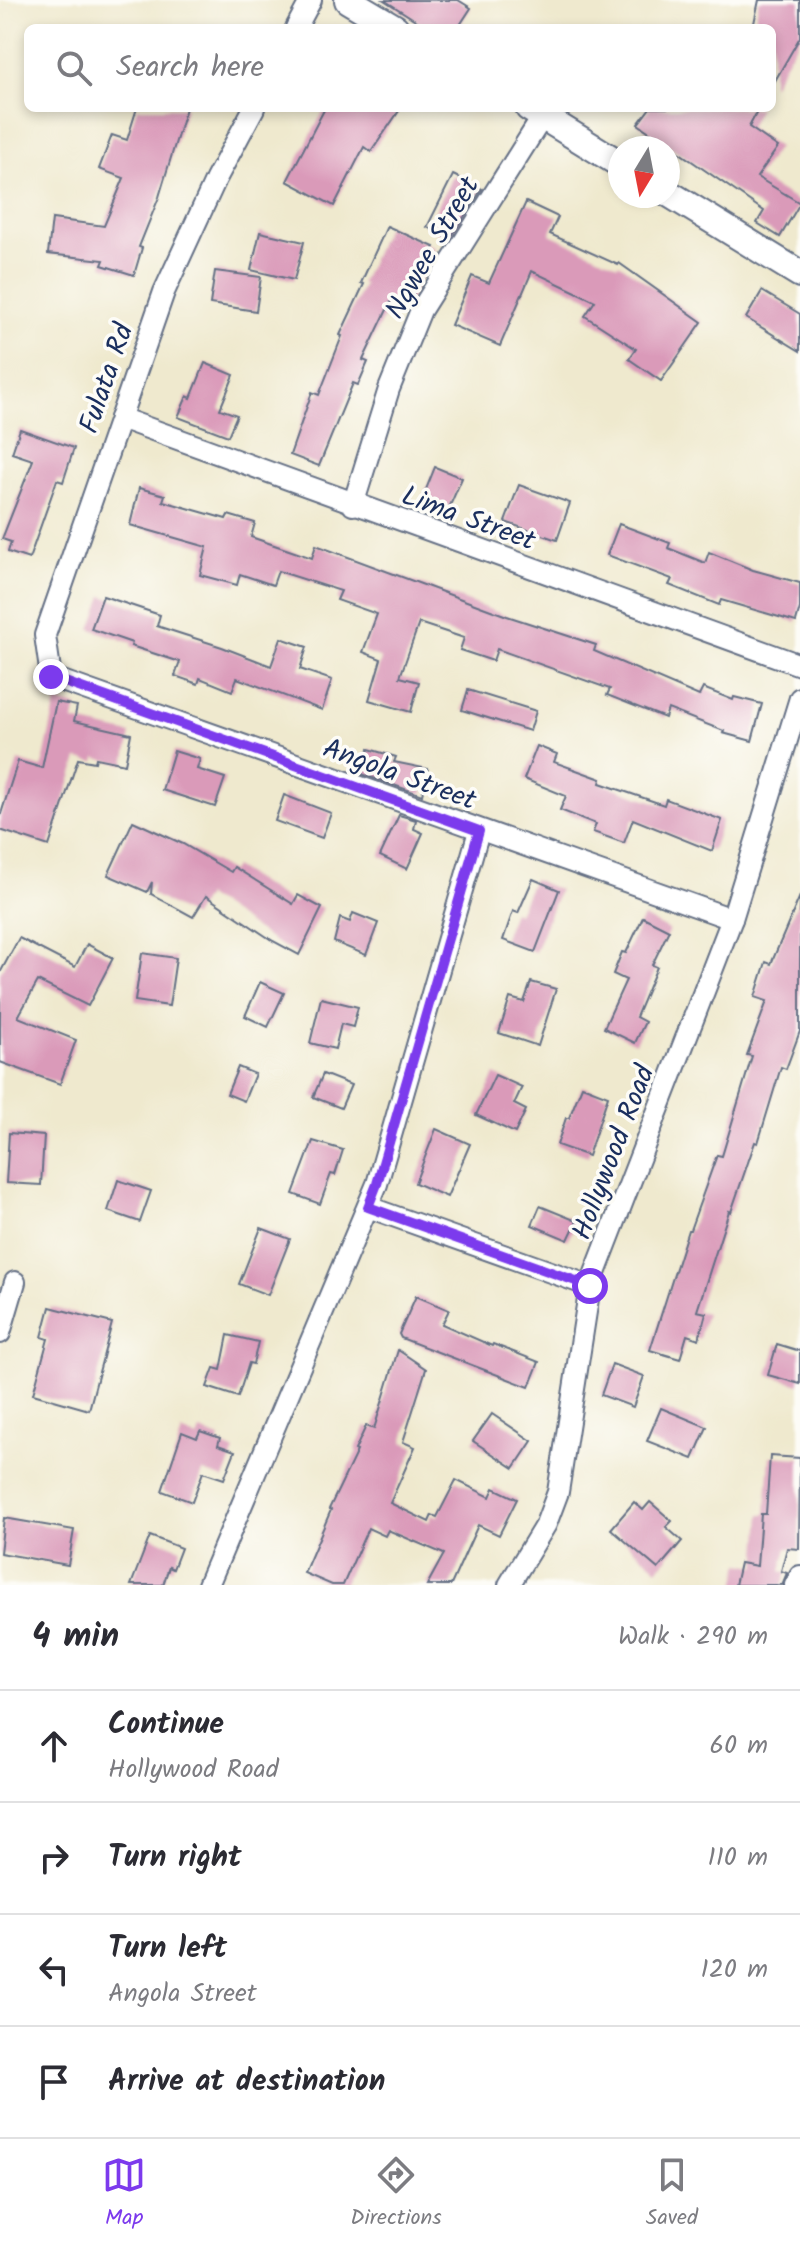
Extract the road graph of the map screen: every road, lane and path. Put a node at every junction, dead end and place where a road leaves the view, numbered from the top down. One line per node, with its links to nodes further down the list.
1 (311, 0): 3 (street)
2 (348, 0): 4 (street)
3 (298, 24)
4 (388, 24)
5 (252, 112): 10 (street, Fulata Rd)
6 (536, 112): 7 (street); 11 (street, Ngwee Street)
7 (608, 157)
8 (680, 200): 9 (street)
9 (800, 274)
10 (120, 418): 11 (street, Lima Street); 13 (street, Fulata Rd)
11 (353, 505): 12 (street, Lima Street)
12 (800, 665)
13 (51, 677): 15 (street, Angola Street)
14 (800, 698): 16 (street, Hollywood Road)
15 (479, 831): 16 (street, Angola Street); 17 (street)
16 (732, 919): 19 (street, Hollywood Road)
17 (368, 1207): 19 (street, Hollywood Road); 22 (street)
18 (15, 1282): 20 (street)
19 (590, 1286): 23 (street)
20 (0, 1333)
21 (800, 1576): 24 (street)
22 (208, 1585)
23 (509, 1585)
24 (795, 1585)

